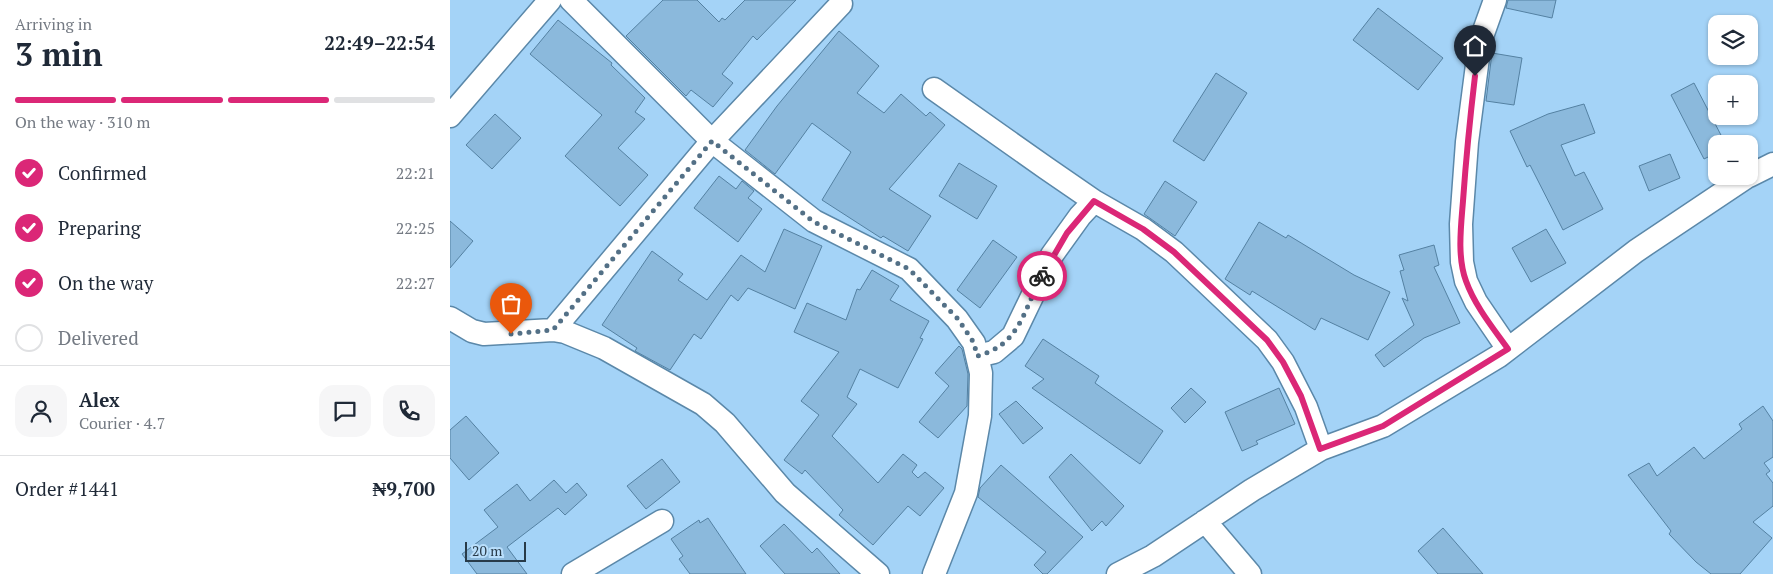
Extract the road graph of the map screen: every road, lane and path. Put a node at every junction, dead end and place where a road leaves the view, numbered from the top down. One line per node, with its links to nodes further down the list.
1 (550, 0): 6 (street)
2 (571, 0): 7 (street)
3 (1495, 0): 14 (street)
4 (841, 4): 7 (street)
5 (934, 89): 11 (street)
6 (450, 116)
7 (712, 141): 13 (street); 15 (street)
8 (1773, 164): 9 (street)
9 (1758, 171)
10 (1735, 185): 14 (street)
11 (1094, 201): 15 (street); 16 (street)
12 (450, 318): 13 (street)
13 (553, 330): 20 (street)
14 (1508, 349): 16 (street)
15 (977, 356): 21 (street)
16 (1320, 449): 18 (street)
17 (662, 521): 19 (street)
18 (1205, 522): 22 (street); 23 (street)
19 (573, 574)
20 (878, 574)
21 (934, 574)
22 (1118, 574)
23 (1250, 574)

